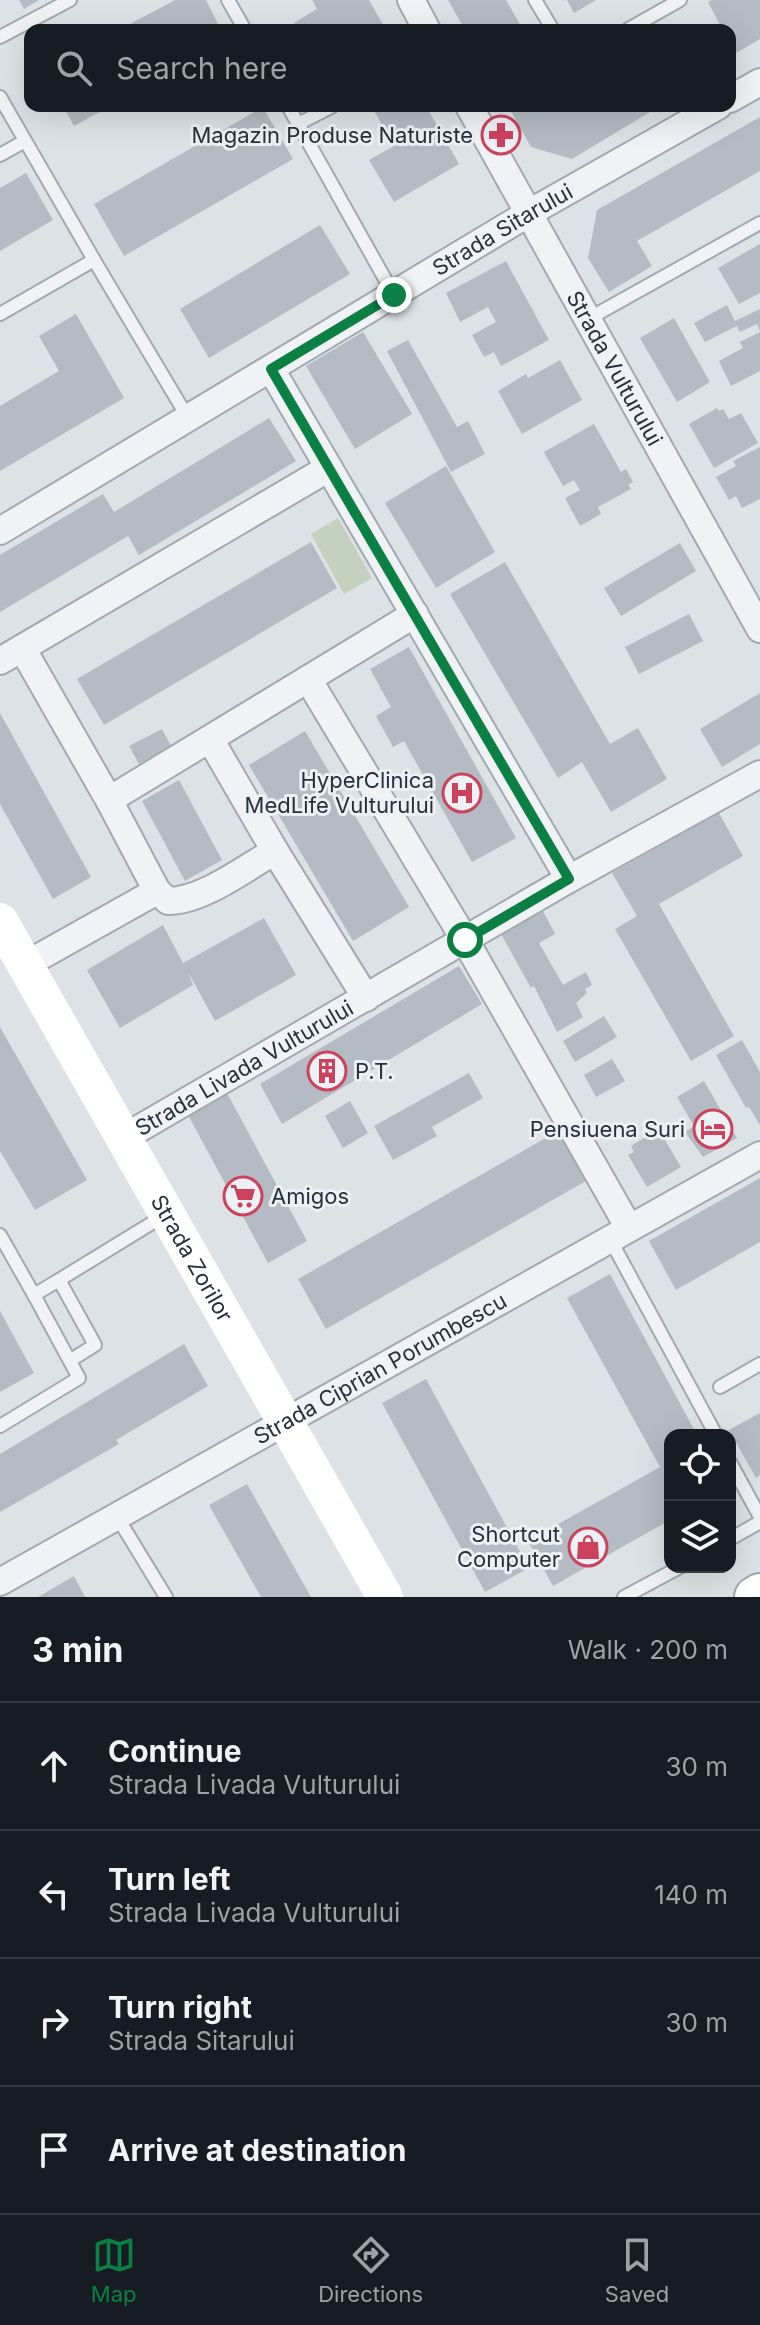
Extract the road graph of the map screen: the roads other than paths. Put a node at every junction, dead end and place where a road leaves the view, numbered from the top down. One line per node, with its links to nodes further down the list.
1 (70, 0): 7 (lane)
2 (228, 0): 8 (lane)
3 (411, 0): 9 (street)
4 (535, 0): 10 (lane)
5 (680, 0): 11 (lane)
6 (24, 24): 12 (lane)
7 (25, 24)
8 (242, 24)
9 (424, 24)
10 (549, 24)
11 (638, 24)
12 (0, 37)
13 (760, 82): 14 (street)
14 (736, 96)
15 (0, 97): 21 (lane)
16 (291, 112): 20 (lane)
17 (321, 112): 20 (lane)
18 (472, 112): 23 (street, Strada Vulturului)
19 (707, 112): 23 (street, Strada Sitarului)
20 (298, 124): 26 (lane)
21 (25, 141): 22 (lane); 25 (lane)
22 (0, 155)
23 (529, 213): 26 (street, Strada Sitarului); 28 (street, Strada Vulturului)
24 (760, 223): 28 (lane)
25 (94, 260): 27 (lane); 30 (lane)
26 (394, 295): 29 (street, Strada Sitarului)
27 (0, 314)
28 (588, 319): 34 (street, Strada Vulturului)
29 (271, 369): 30 (street, Strada Sitarului); 31 (street)
30 (188, 418): 32 (street, Strada Sitarului)
31 (329, 468): 33 (street); 35 (street)
32 (0, 531)
33 (415, 614): 36 (street); 41 (street)
34 (758, 622)
35 (11, 654): 39 (street)
36 (308, 679): 37 (street); 44 (street)
37 (210, 739): 39 (street); 40 (street, Strada Livada Vulturului)
38 (760, 774): 41 (street, Strada Livada Vulturului)
39 (109, 800): 42 (street)
40 (275, 851): 42 (street); 46 (street, Strada Livada Vulturului)
41 (569, 879): 44 (street, Strada Livada Vulturului)
42 (157, 891): 45 (street)
43 (0, 921): 45 (street, Strada Zorilor)
44 (465, 940): 46 (street, Strada Livada Vulturului); 50 (street)
45 (25, 965): 47 (street, Strada Zorilor)
46 (366, 998): 47 (street, Strada Livada Vulturului)
47 (123, 1138): 49 (street, Strada Zorilor)
48 (760, 1155): 50 (street, Strada Ciprian Porumbescu)
49 (166, 1215): 52 (lane); 57 (street, Strada Zorilor)
50 (620, 1234): 57 (street, Strada Ciprian Porumbescu); 59 (lane)
51 (0, 1235): 53 (lane)
52 (59, 1280): 53 (lane); 54 (lane)
53 (34, 1295): 54 (lane)
54 (71, 1360): 58 (lane)
55 (760, 1364): 56 (lane)
56 (720, 1387)
57 (285, 1422): 61 (street, Strada Ciprian Porumbescu); 66 (street, Strada Zorilor)
58 (0, 1426)
59 (713, 1429)
60 (736, 1474): 62 (lane)
61 (116, 1515): 65 (street, Strada Ciprian Porumbescu); 67 (lane)
62 (760, 1520): 63 (lane)
63 (736, 1535)
64 (669, 1573): 69 (lane)
65 (0, 1582)
66 (378, 1585): 68 (street, Strada Zorilor)
67 (166, 1597)
68 (399, 1597)
69 (624, 1597)

